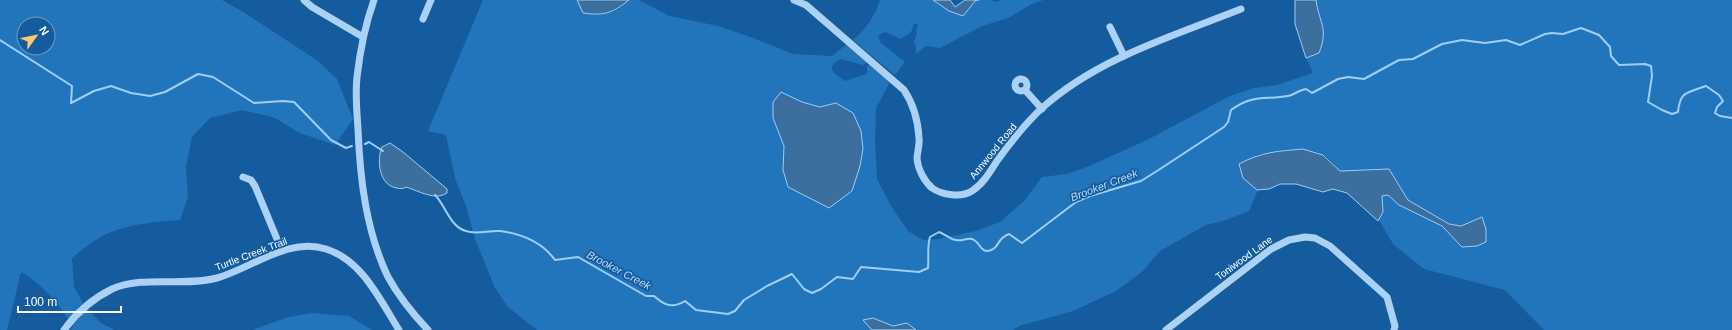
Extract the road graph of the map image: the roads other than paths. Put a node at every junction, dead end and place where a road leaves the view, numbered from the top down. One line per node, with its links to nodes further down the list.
1 (304, 0): 9 (street)
2 (374, 0): 9 (street)
3 (431, 0): 7 (street)
4 (794, 0): 5 (street, Annwood Road)
5 (809, 2): 12 (street, Annwood Road)
6 (1241, 9): 10 (street, Annwood Road)
7 (423, 19)
8 (1110, 27): 10 (street)
9 (364, 36): 17 (street)
10 (1124, 56): 12 (street, Annwood Road)
11 (1025, 90): 12 (street)
12 (1042, 109)
13 (243, 177): 14 (street)
14 (282, 251): 15 (street, Turtle Creek Trail); 16 (street, Turtle Creek Trail)
15 (64, 330)
16 (399, 330)
17 (428, 330)
18 (1166, 330): 19 (street, Toniwood Lane)
19 (1394, 330)

